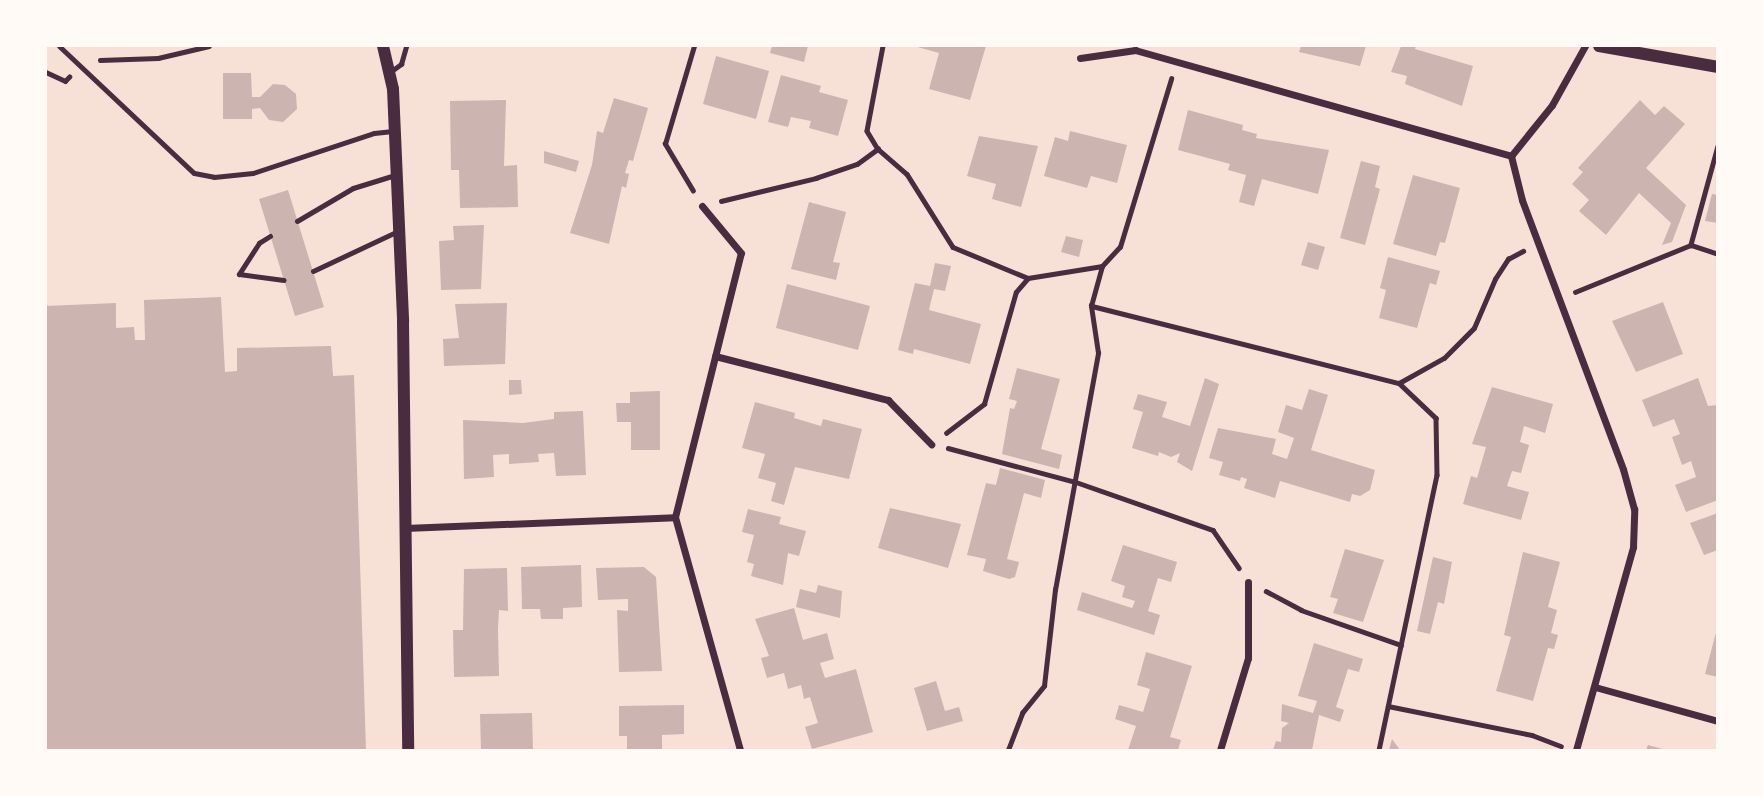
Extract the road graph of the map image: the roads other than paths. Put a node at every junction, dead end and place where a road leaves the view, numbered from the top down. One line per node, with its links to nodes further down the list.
1 (59, 46): 9 (lane)
2 (383, 46): 8 (street)
3 (406, 46): 8 (lane)
4 (1586, 46): 10 (street)
5 (1599, 46): 7 (street)
6 (1080, 58): 10 (street)
7 (1717, 67)
8 (390, 72): 9 (street)
9 (395, 131): 11 (street)
10 (1511, 156): 23 (street)
11 (397, 175): 13 (lane); 14 (street)
12 (702, 205): 18 (street)
13 (297, 221)
14 (400, 230): 16 (lane); 21 (street)
15 (270, 236): 17 (lane)
16 (313, 271)
17 (284, 280)
18 (715, 356): 19 (street); 20 (street)
19 (931, 444)
20 (675, 517): 21 (street); 26 (street)
21 (405, 528): 25 (street)
22 (1248, 582): 27 (street)
23 (1595, 687): 24 (street); 28 (street)
24 (1717, 720)
25 (408, 751)
26 (740, 751)
27 (1220, 751)
28 (1575, 751)

